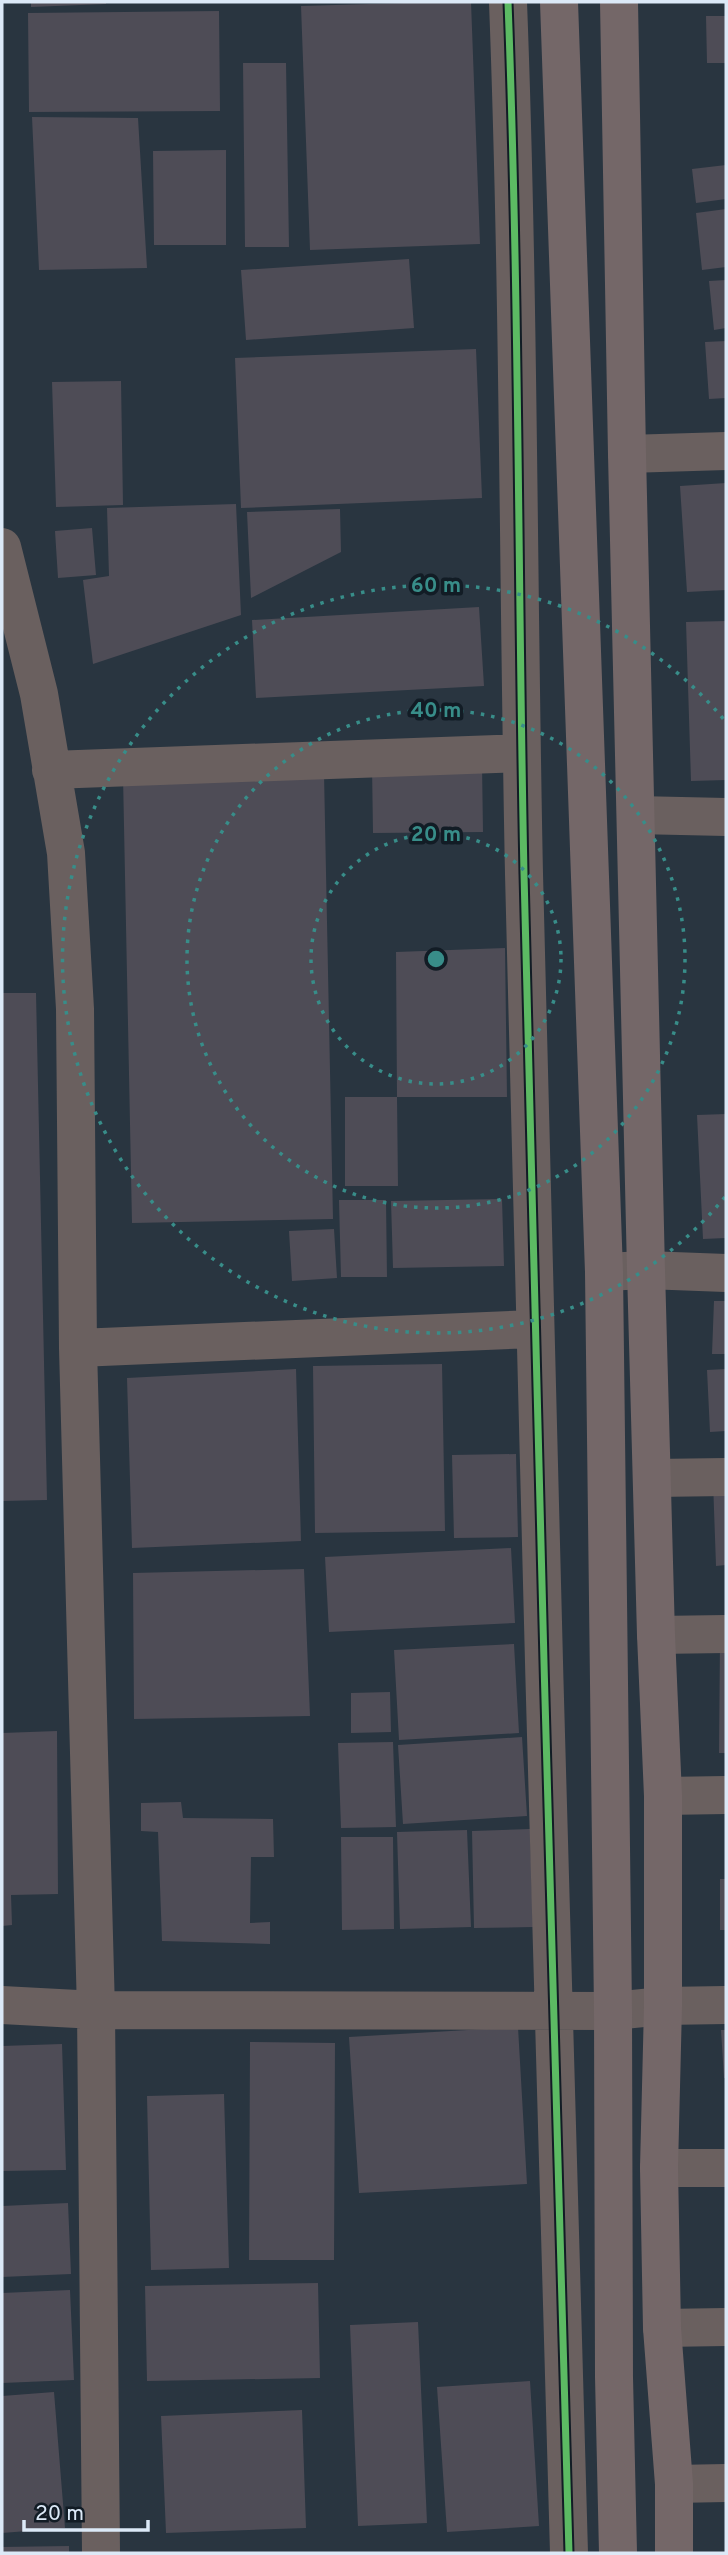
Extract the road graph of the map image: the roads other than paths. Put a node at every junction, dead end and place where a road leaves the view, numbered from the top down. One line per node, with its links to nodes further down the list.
1 (508, 2): 7 (street)
2 (559, 2): 12 (main road)
3 (620, 2): 5 (main road)
4 (726, 452): 5 (street)
5 (627, 454): 9 (main road)
6 (2, 547): 8 (street)
7 (522, 753): 8 (street); 14 (street)
8 (51, 770): 15 (street)
9 (636, 815): 10 (street); 11 (main road)
10 (726, 817)
11 (646, 1270): 12 (street); 13 (street); 17 (main road)
12 (604, 1272): 27 (main road)
13 (726, 1273)
14 (534, 1329): 15 (street); 26 (street)
15 (78, 1348): 25 (street)
16 (726, 1477): 17 (street)
17 (654, 1478): 19 (main road)
18 (726, 1634): 19 (street)
19 (656, 1635): 21 (main road)
20 (726, 1795): 21 (street)
21 (663, 1796): 23 (main road)
22 (2, 2005): 25 (street)
23 (663, 2006): 24 (street); 27 (street); 28 (main road)
24 (726, 2006)
25 (96, 2010): 26 (street); 34 (street)
26 (554, 2011): 27 (street); 35 (street)
27 (612, 2011): 36 (main road)
28 (659, 2168): 29 (street); 31 (main road)
29 (726, 2168)
30 (726, 2327): 31 (street)
31 (662, 2328): 33 (main road)
32 (726, 2483): 33 (street)
33 (674, 2484): 37 (main road)
34 (101, 2553)
35 (569, 2553)
36 (618, 2553)
37 (674, 2553)

